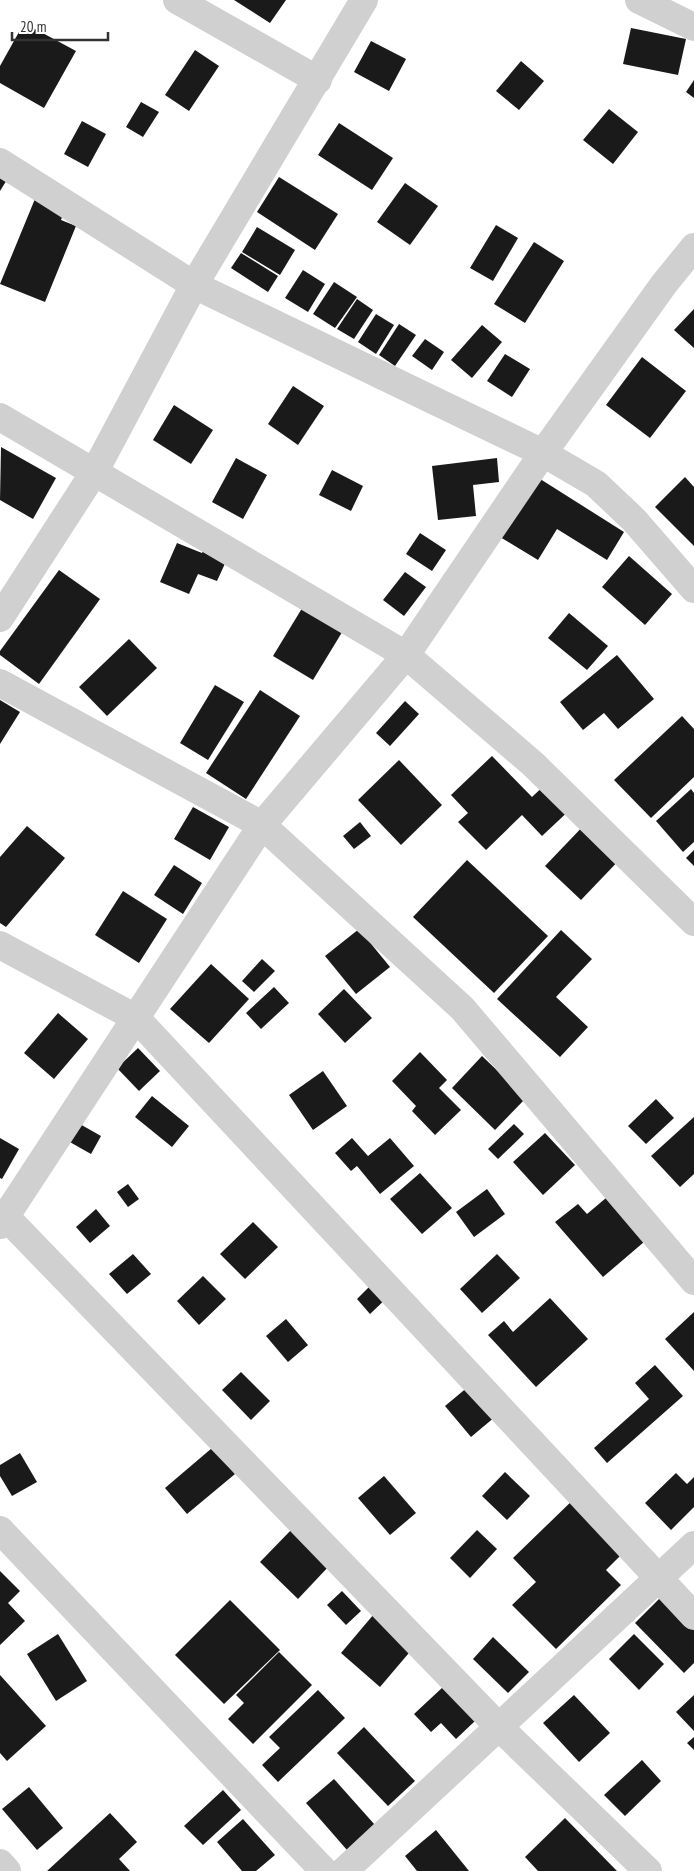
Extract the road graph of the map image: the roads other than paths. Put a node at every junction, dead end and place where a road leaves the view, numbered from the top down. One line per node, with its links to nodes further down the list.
1 (177, 0): 5 (street)
2 (364, 0): 5 (street)
3 (639, 0): 4 (street)
4 (694, 27)
5 (318, 80): 8 (street)
6 (0, 162): 8 (street)
7 (694, 247): 10 (street)
8 (194, 285): 10 (street); 11 (street)
9 (0, 417): 11 (street)
10 (543, 453): 12 (street); 14 (street)
11 (95, 471): 13 (street); 14 (street)
12 (694, 588)
13 (0, 618)
14 (406, 655): 16 (street); 17 (street)
15 (0, 684): 16 (street)
16 (262, 824): 19 (street); 21 (street)
17 (694, 922)
18 (0, 946): 19 (street)
19 (136, 1018): 20 (street); 24 (street)
20 (2, 1218): 26 (street)
21 (694, 1281)
22 (0, 1530): 29 (street)
23 (694, 1545): 24 (street)
24 (658, 1577): 25 (street); 26 (street)
25 (694, 1616)
26 (499, 1727): 30 (street); 31 (street)
27 (0, 1863): 28 (street)
28 (7, 1871)
29 (324, 1871)
30 (344, 1871)
31 (648, 1871)

